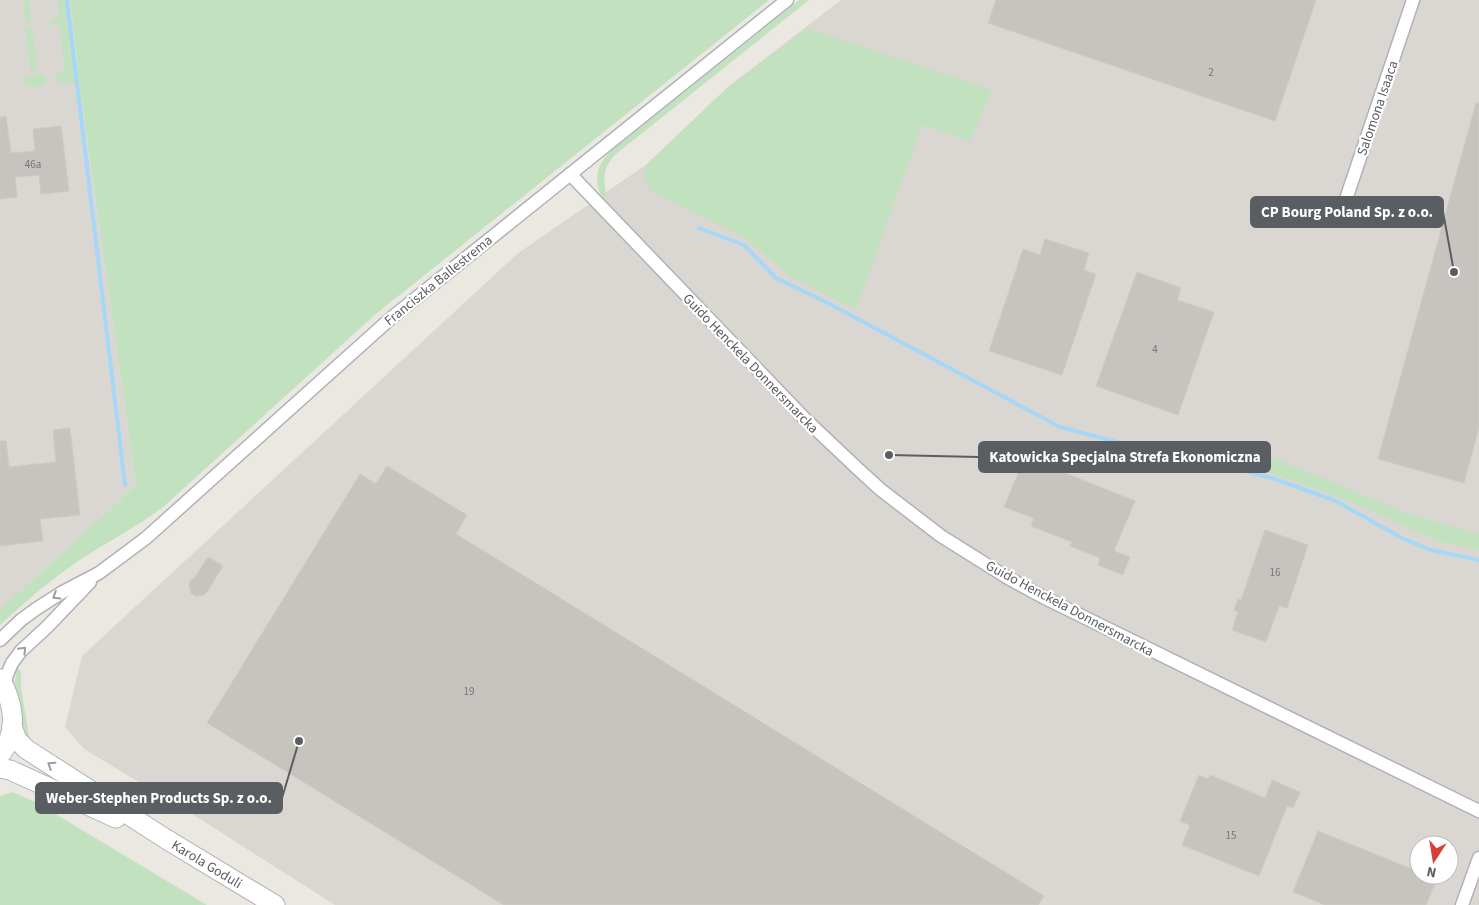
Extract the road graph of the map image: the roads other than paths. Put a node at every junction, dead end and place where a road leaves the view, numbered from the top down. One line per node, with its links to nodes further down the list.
1 (787, 0): 3 (street, Franciszka Ballestrema)
2 (1414, 0): 4 (street, Salomona Isaaca)
3 (570, 174): 5 (street, Franciszka Ballestrema); 11 (street, Guido Henckela Donnersmarcka)
4 (1340, 217)
5 (98, 573): 6 (street, Franciszka Ballestrema, one-way to 6); 7 (street, Franciszka Ballestrema, one-way to 5)
6 (0, 640)
7 (4, 686): 8 (street)
8 (12, 726): 9 (street); 12 (street, Karola Goduli, one-way to 8)
9 (0, 755)
10 (0, 768): 12 (street, Karola Goduli)
11 (1479, 811)
12 (166, 839): 14 (street, Karola Goduli)
13 (1479, 858): 15 (street)
14 (275, 905)
15 (1462, 905)

